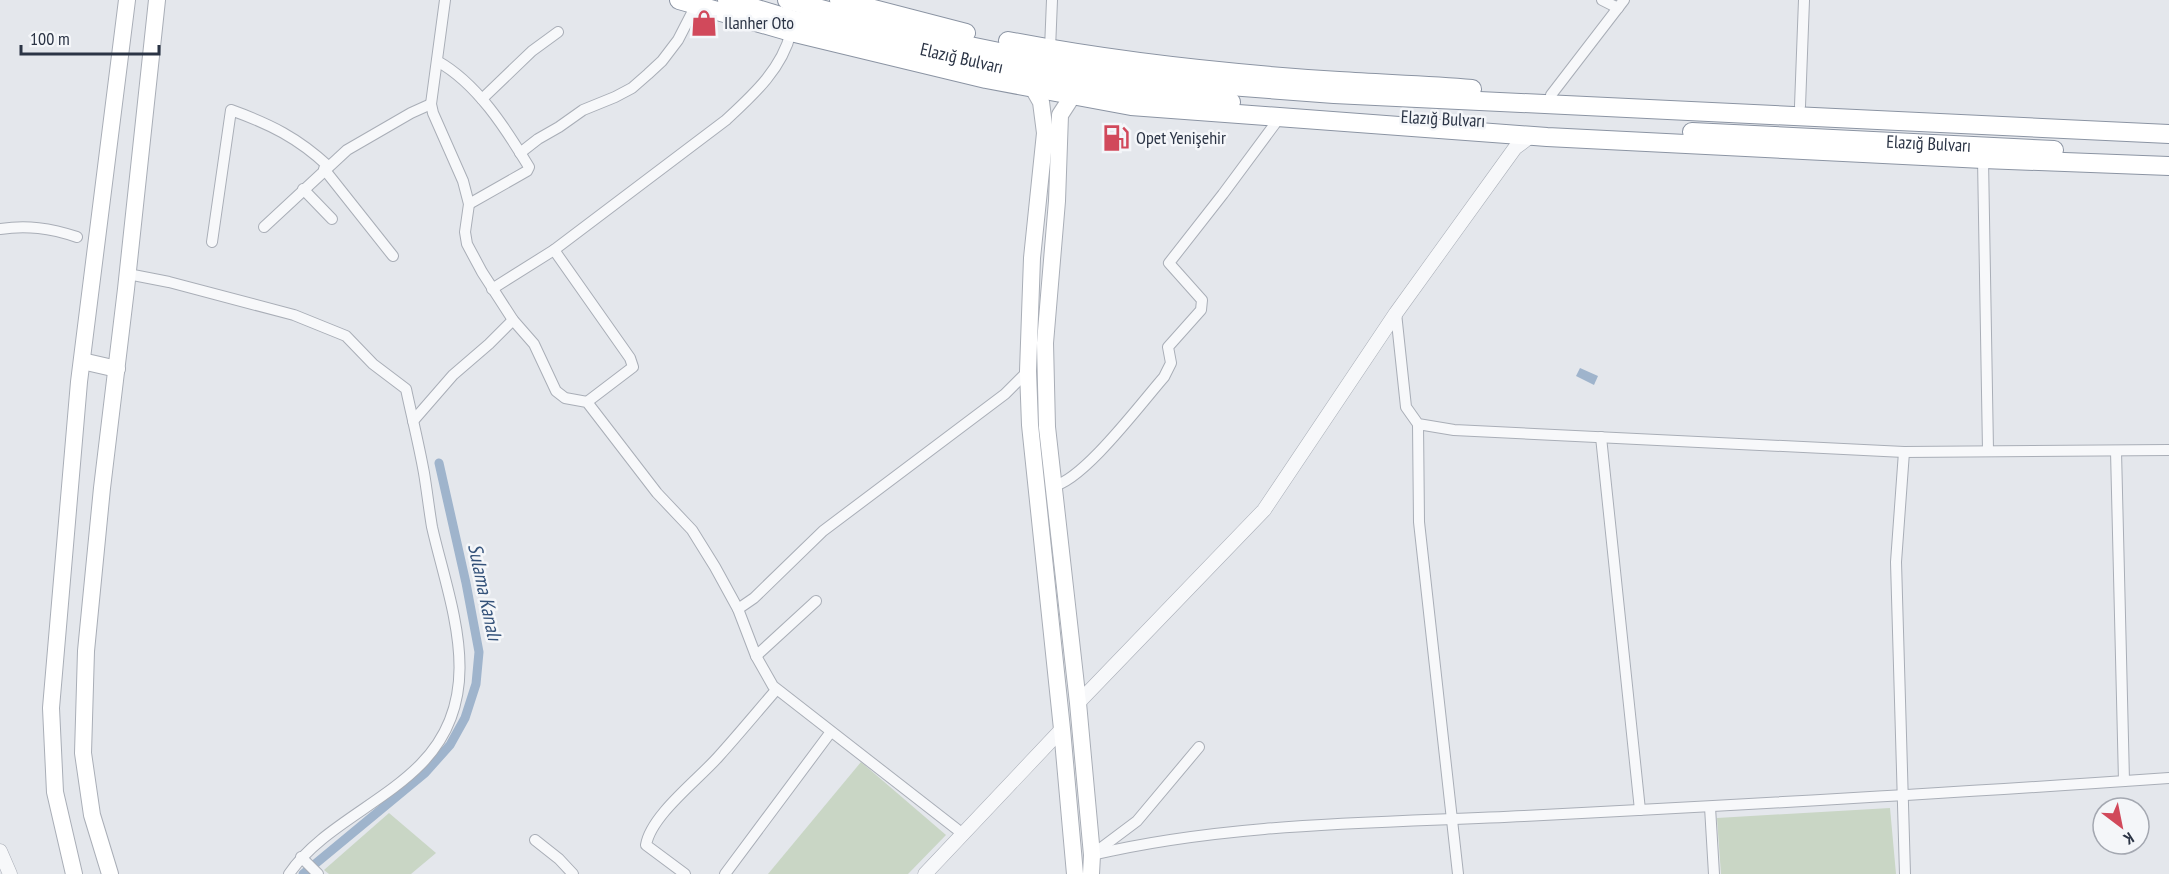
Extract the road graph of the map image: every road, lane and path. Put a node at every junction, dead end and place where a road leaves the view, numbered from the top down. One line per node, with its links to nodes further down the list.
1 (127, 0): 44 (main road)
2 (157, 0): 40 (main road)
3 (445, 0): 15 (street)
4 (727, 0): 27 (highway, Elazığ Bulvarı)
5 (787, 0): 24 (highway, Elazığ Bulvarı)
6 (839, 0): 14 (highway)
7 (1052, 0): 14 (street)
8 (1602, 0): 11 (street)
9 (1804, 0): 21 (street)
10 (688, 2): 12 (highway); 26 (street)
11 (1621, 4): 17 (street)
12 (791, 32): 16 (highway); 38 (street)
13 (558, 33): 19 (street)
14 (1050, 49): 17 (highway)
15 (437, 60): 19 (street); 20 (street)
16 (1033, 88): 18 (highway); 46 (main road)
17 (1551, 95): 21 (highway)
18 (1073, 96): 22 (highway); 55 (main road)
19 (482, 99): 26 (street)
20 (431, 104): 30 (street); 32 (street)
21 (1800, 106): 23 (highway)
22 (1280, 117): 25 (highway); 55 (street)
23 (2169, 122)
24 (2169, 134)
25 (1511, 141): 28 (highway); 42 (street)
26 (520, 153): 32 (street)
27 (2169, 156)
28 (1983, 159): 29 (highway); 51 (street)
29 (2169, 166)
30 (326, 167): 31 (street); 37 (street); 39 (street)
31 (303, 189): 33 (street); 34 (street)
32 (469, 204): 41 (street)
33 (332, 219)
34 (264, 226)
35 (0, 229): 36 (street)
36 (77, 237)
37 (212, 242)
38 (554, 250): 41 (street); 47 (street)
39 (393, 256)
40 (128, 274): 45 (main road); 48 (street)
41 (492, 289): 43 (street)
42 (1396, 313): 49 (street); 60 (street)
43 (513, 320): 47 (street); 48 (street)
44 (82, 361): 45 (main road); 77 (main road)
45 (117, 369): 78 (main road)
46 (1029, 371): 57 (street); 61 (main road)
47 (587, 402): 57 (street)
48 (413, 421): 74 (street)
49 (1418, 424): 50 (street); 69 (street)
50 (1601, 437): 54 (street); 68 (street)
51 (1988, 450): 53 (street); 54 (street)
52 (2169, 450): 53 (street)
53 (2116, 451): 65 (street)
54 (1904, 452): 66 (street)
55 (1053, 486): 60 (main road)
56 (816, 601): 58 (street)
57 (738, 609): 58 (street)
58 (756, 657): 59 (street)
59 (776, 690): 62 (street); 81 (street)
60 (1078, 703): 73 (main road)
61 (1062, 729): 70 (street); 84 (main road)
62 (830, 733): 70 (street); 82 (street)
63 (1198, 747): 73 (street)
64 (2169, 778): 65 (street)
65 (2124, 781): 66 (street)
66 (1903, 796): 67 (street); 88 (street)
67 (1710, 807): 68 (street); 87 (street)
68 (1640, 810): 69 (street)
69 (1451, 820): 73 (street); 86 (street)
70 (963, 834): 83 (street)
71 (535, 840): 80 (street)
72 (0, 850): 76 (street)
73 (1092, 855): 85 (main road)
74 (304, 860): 75 (street); 79 (street)
75 (317, 873)
76 (10, 874)
77 (74, 874)
78 (110, 874)
79 (289, 874)
80 (573, 874)
81 (685, 874)
82 (725, 874)
83 (925, 874)
84 (1075, 874)
85 (1091, 874)
86 (1458, 874)
87 (1714, 874)
88 (1905, 874)

